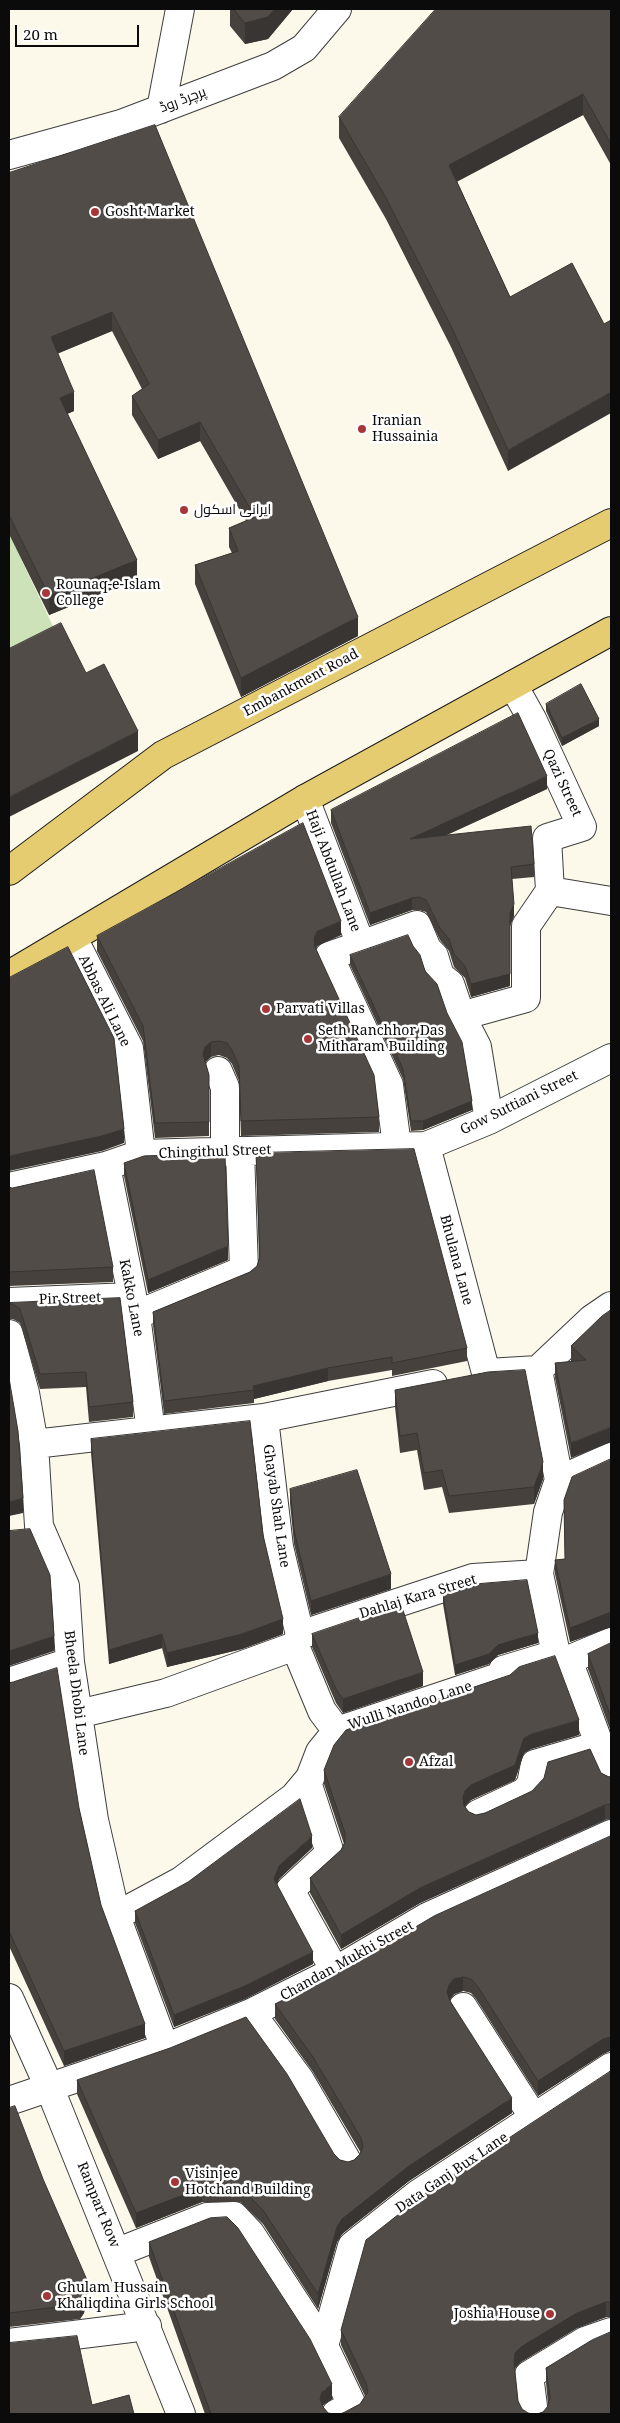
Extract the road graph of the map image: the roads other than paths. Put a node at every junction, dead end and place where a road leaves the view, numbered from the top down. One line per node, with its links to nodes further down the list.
1 (180, 9): 3 (street)
2 (337, 9): 3 (street, پرچرڈ روڈ)
3 (161, 109): 4 (street, پرچرڈ روڈ)
4 (9, 155)
5 (611, 523): 9 (main road, Embankment Road)
6 (611, 631): 7 (main road)
7 (513, 685): 8 (main road); 10 (street, Qazi Street)
8 (305, 798): 12 (main road); 13 (street, Haji Abdullah Lane)
9 (9, 871)
10 (550, 891): 11 (street); 15 (street)
11 (611, 901)
12 (73, 938): 14 (main road); 22 (street, Abbas Ali Lane)
13 (361, 945): 15 (street); 19 (street, Haji Abdullah Lane)
14 (9, 975)
15 (461, 1016): 18 (street)
16 (611, 1058): 18 (street, Gow Suttiani Street)
17 (218, 1071): 21 (street)
18 (489, 1120): 20 (street, Gow Suttiani Street)
19 (398, 1146): 20 (street, Chingithul Street); 21 (street, Chingithul Street)
20 (426, 1146): 30 (street, Bhulana Lane)
21 (233, 1151): 22 (street, Chingithul Street); 26 (street)
22 (141, 1154): 23 (street, Chingithul Street)
23 (106, 1166): 24 (street, Chingithul Street); 26 (street, Kakko Lane)
24 (12, 1179)
25 (9, 1302): 26 (street, Pir Street)
26 (133, 1306): 32 (street, Kakko Lane)
27 (611, 1306): 29 (street)
28 (9, 1334): 33 (street, Bheela Dhobi Lane)
29 (538, 1370): 30 (street); 35 (street)
30 (486, 1373): 31 (street)
31 (264, 1418): 32 (street); 37 (street, Ghayab Shah Lane)
32 (151, 1432): 33 (street)
33 (34, 1444): 40 (street, Bheela Dhobi Lane)
34 (611, 1458): 35 (street)
35 (559, 1480): 36 (street)
36 (539, 1574): 37 (street, Dahlaj Kara Street); 39 (street)
37 (298, 1641): 42 (street, Dahlaj Kara Street); 43 (street, Ghayab Shah Lane)
38 (611, 1642): 39 (street, Wulli Nandoo Lane)
39 (562, 1657): 43 (street, Wulli Nandoo Lane); 44 (street)
40 (70, 1662): 41 (street); 42 (street, Bheela Dhobi Lane)
41 (9, 1682)
42 (78, 1714): 49 (street, Bheela Dhobi Lane)
43 (337, 1731): 46 (street, Wulli Nandoo Lane)
44 (600, 1745): 45 (street); 47 (street)
45 (611, 1776)
46 (307, 1782): 49 (street, Wulli Nandoo Lane); 50 (street)
47 (478, 1814)
48 (611, 1834): 50 (street, Chandan Mukhi Street)
49 (116, 1916): 54 (street, Bheela Dhobi Lane)
50 (335, 1972): 53 (street, Chandan Mukhi Street)
51 (9, 2000): 56 (street, Rampart Row)
52 (463, 2007): 58 (street)
53 (251, 2013): 54 (street, Chandan Mukhi Street); 59 (street)
54 (165, 2048): 56 (street, Chandan Mukhi Street)
55 (611, 2067): 58 (street, Data Ganj Bux Lane)
56 (50, 2089): 57 (street, Chandan Mukhi Street); 60 (street, Rampart Row)
57 (9, 2101)
58 (534, 2118): 64 (street, Data Ganj Bux Lane)
59 (347, 2161)
60 (118, 2252): 61 (street, Rampart Row); 64 (street)
61 (147, 2326): 63 (street); 66 (street, Rampart Row)
62 (611, 2332): 67 (street)
63 (9, 2343)
64 (324, 2346): 65 (street)
65 (352, 2411)
66 (181, 2414)
67 (534, 2414)

